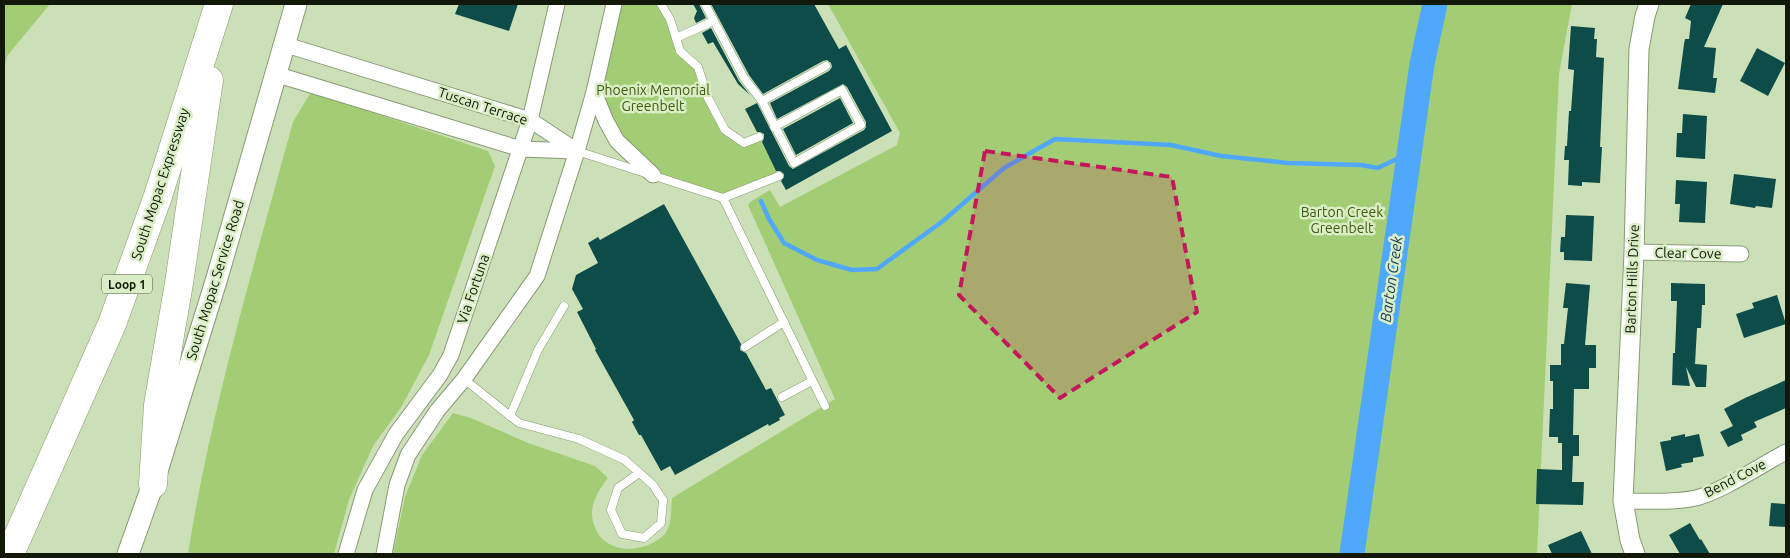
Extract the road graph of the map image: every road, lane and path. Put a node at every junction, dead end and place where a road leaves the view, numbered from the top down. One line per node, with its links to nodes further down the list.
1 (220, 4): 36 (highway); 38 (highway, South Mopac Expressway / Loop 1)
2 (296, 4): 10 (main road, South Mopac Service Road)
3 (557, 4): 15 (street, Via Fortuna)
4 (614, 4): 13 (street)
5 (662, 4): 9 (lane)
6 (704, 4): 8 (lane)
7 (1649, 4): 23 (street, Barton Hills Drive)
8 (714, 21): 9 (lane); 14 (lane)
9 (676, 38): 17 (lane)
10 (283, 44): 12 (main road, South Mopac Service Road); 15 (street, Tuscan Terrace)
11 (826, 66): 14 (lane)
12 (275, 74): 18 (street); 36 (main road, South Mopac Service Road)
13 (594, 92): 19 (street); 20 (street)
14 (762, 101): 16 (lane)
15 (530, 120): 18 (street, Via Fortuna); 19 (street, Tuscan Terrace)
16 (774, 127): 16 (lane)
17 (759, 137)
18 (521, 149): 19 (street); 28 (street, Via Fortuna)
19 (577, 151): 20 (lane); 29 (street)
20 (652, 175): 22 (lane)
21 (779, 176): 22 (lane)
22 (723, 198): 26 (lane)
23 (1634, 252): 24 (street, Clear Cove); 37 (street, Barton Hills Drive)
24 (1741, 254)
25 (564, 306): 33 (lane)
26 (784, 322): 27 (lane); 30 (lane)
27 (745, 347)
28 (444, 366): 29 (street); 40 (street, Via Fortuna)
29 (464, 379): 33 (lane); 41 (street)
30 (812, 381): 31 (lane); 32 (lane)
31 (782, 397)
32 (825, 406)
33 (510, 416): 35 (lane)
34 (1786, 452): 37 (street, Bend Cove)
35 (639, 473): 35 (lane)
36 (153, 484): 39 (main road, South Mopac Service Road)
37 (1623, 501): 42 (street, Barton Hills Drive)
38 (10, 554)
39 (128, 554)
40 (346, 554)
41 (384, 554)
42 (1635, 554)

